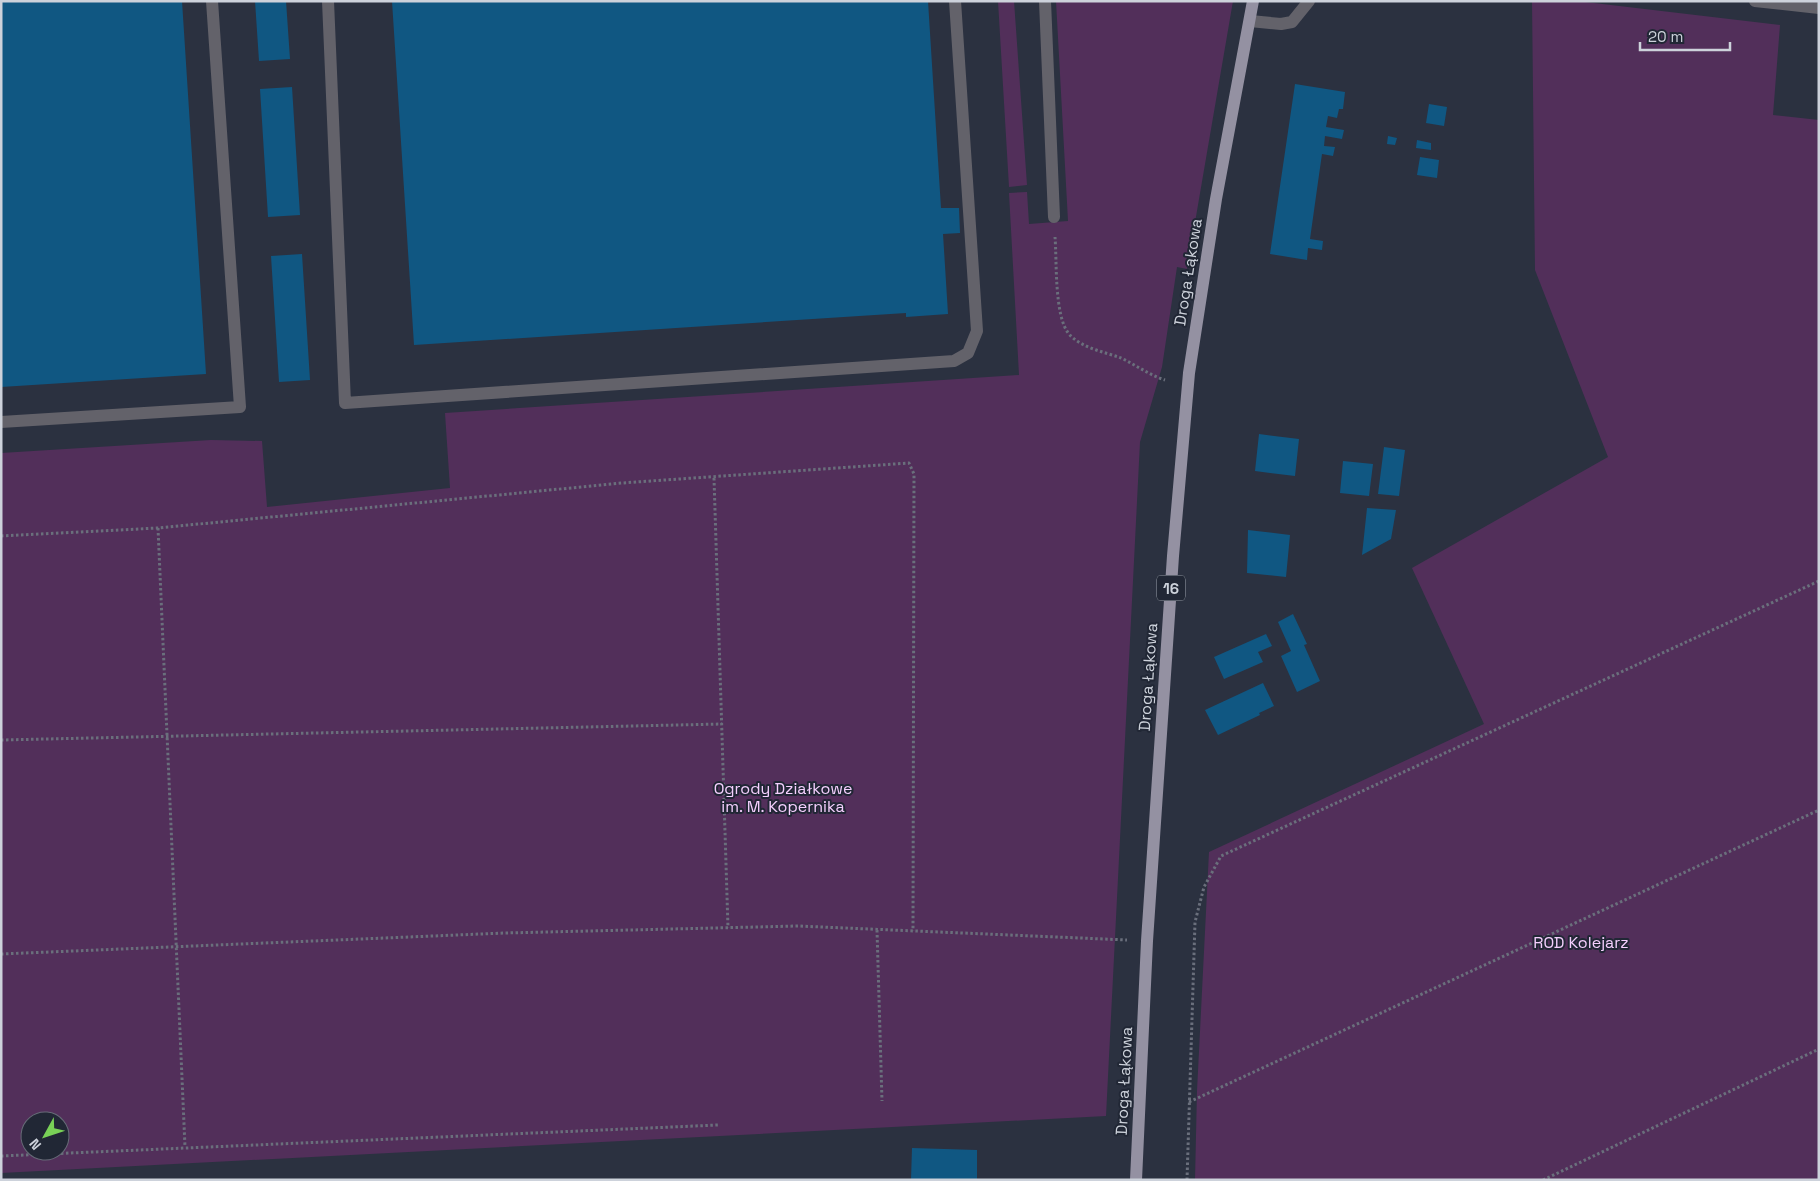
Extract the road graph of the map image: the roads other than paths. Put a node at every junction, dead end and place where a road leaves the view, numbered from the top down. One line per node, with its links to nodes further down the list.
1 (212, 1): 11 (lane)
2 (328, 1): 3 (lane)
3 (955, 1)
4 (1045, 1): 10 (lane)
5 (1253, 1): 9 (main road, Droga Łąkowa / 16)
6 (1309, 1): 9 (lane)
7 (1754, 1): 8 (lane)
8 (1819, 8)
9 (1250, 21): 12 (main road, Droga Łąkowa / 16)
10 (1054, 217)
11 (1, 422)
12 (1136, 1180)

